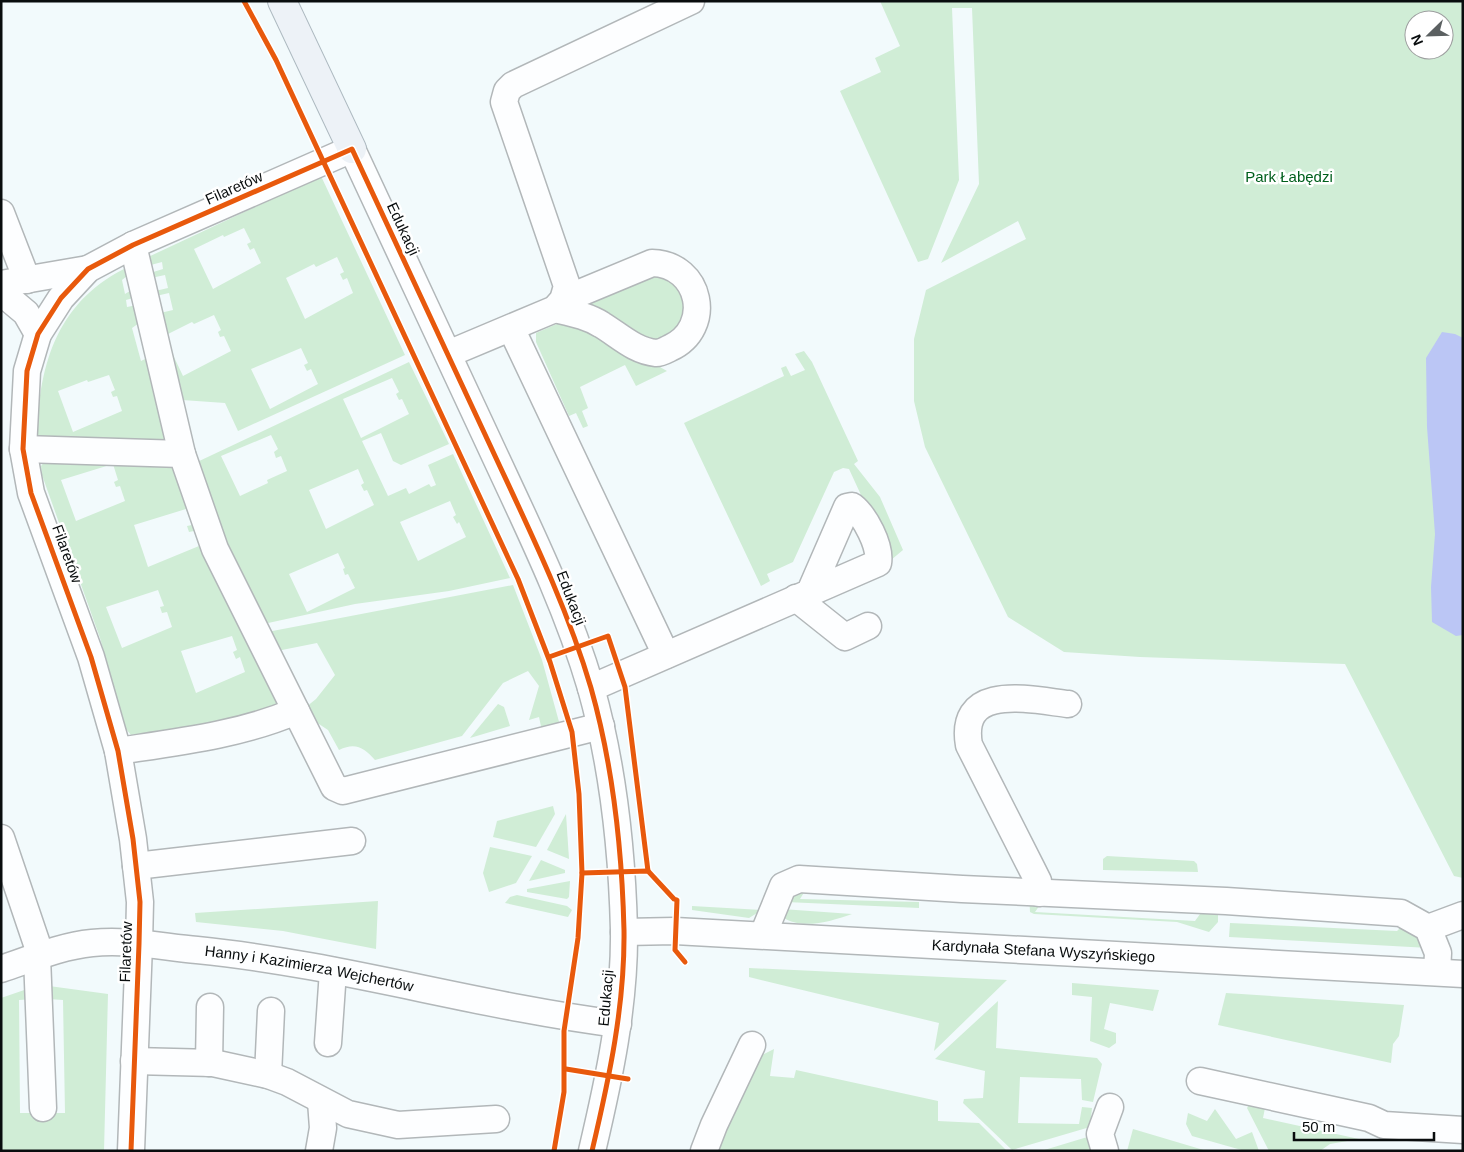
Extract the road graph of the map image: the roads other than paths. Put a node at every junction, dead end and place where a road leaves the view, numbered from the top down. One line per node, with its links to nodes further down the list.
1 (282, 1): 3 (main road)
2 (690, 1): 10 (street)
3 (352, 149): 5 (street, Filaretów); 13 (street, Edukacji)
4 (1, 213): 7 (street)
5 (133, 245): 6 (street, Filaretów); 15 (street)
6 (88, 269): 7 (street, Filaretów); 12 (street, Filaretów)
7 (27, 280): 8 (street, Filaretów)
8 (1, 284)
9 (1, 292): 12 (street)
10 (559, 304): 10 (street); 11 (street)
11 (511, 328): 13 (street); 17 (street)
12 (38, 334): 14 (street, Filaretów)
13 (448, 354): 18 (street, Edukacji)
14 (23, 449): 15 (street); 22 (street, Filaretów)
15 (182, 454): 20 (street)
16 (868, 626): 17 (street)
17 (666, 655): 18 (street)
18 (591, 688): 21 (street, Edukacji)
19 (1068, 704): 26 (street)
20 (296, 711): 21 (street); 22 (street)
21 (601, 726): 29 (street, Edukacji)
22 (118, 750): 25 (street, Filaretów)
23 (1, 838): 32 (street)
24 (352, 842): 25 (street)
25 (136, 866): 31 (street, Filaretów)
26 (1039, 893): 28 (street); 30 (street)
27 (1463, 915): 28 (street)
28 (1428, 928): 35 (street)
29 (624, 932): 30 (street, Kardynała Stefana Wyszyńskiego); 39 (street, Edukacji)
30 (763, 935): 35 (street, Kardynała Stefana Wyszyńskiego)
31 (139, 944): 32 (street, Hanny i Kazimierza Wejchertów); 34 (street, Hanny i Kazimierza Wejchertów); 42 (street, Filaretów)
32 (39, 957): 33 (street, Hanny i Kazimierza Wejchertów); 48 (street)
33 (1, 969)
34 (333, 970): 39 (street, Hanny i Kazimierza Wejchertów); 40 (street)
35 (1437, 972): 36 (street, Kardynała Stefana Wyszyńskiego)
36 (1463, 974)
37 (210, 1007): 43 (street)
38 (272, 1011): 44 (street)
39 (618, 1024): 53 (street, Edukacji)
40 (328, 1043)
41 (752, 1045): 54 (street)
42 (134, 1061): 43 (street); 51 (street, Filaretów)
43 (209, 1063): 44 (street)
44 (268, 1075): 46 (street)
45 (1200, 1081): 50 (street)
46 (321, 1101): 49 (street); 52 (street)
47 (1110, 1107): 55 (street)
48 (43, 1108)
49 (496, 1119)
50 (1463, 1130)
51 (131, 1151)
52 (319, 1151)
53 (592, 1151)
54 (704, 1151)
55 (1105, 1151)

